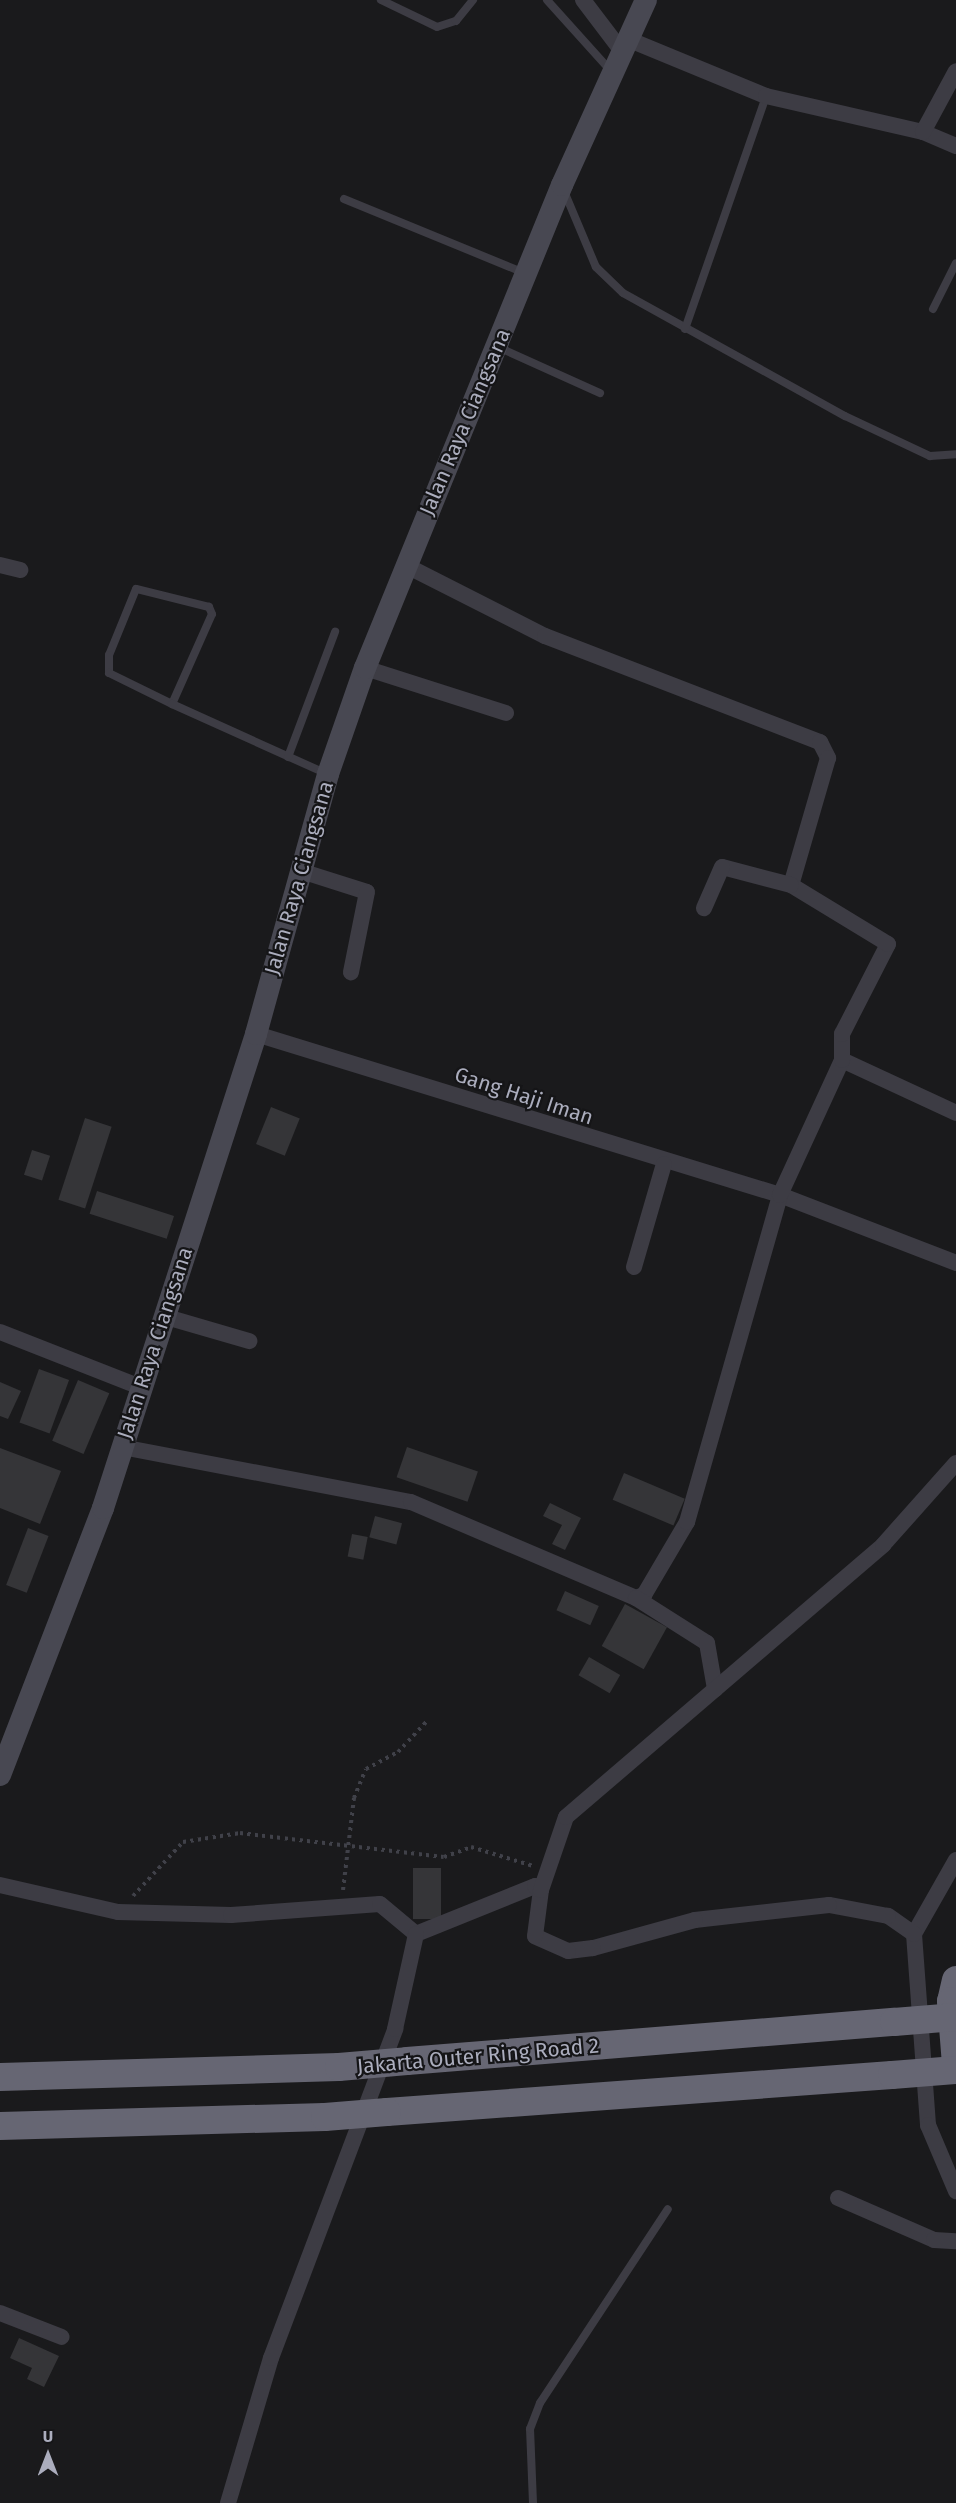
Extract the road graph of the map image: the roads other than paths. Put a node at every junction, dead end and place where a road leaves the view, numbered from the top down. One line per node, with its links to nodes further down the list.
1 (381, 0): 2 (lane)
2 (473, 0)
3 (548, 0): 8 (lane)
4 (583, 0): 6 (street)
5 (646, 0): 6 (main road, Jalan Raya Ciangsana)
6 (627, 47): 8 (main road, Jalan Raya Ciangsana); 9 (street)
7 (956, 71): 10 (street)
8 (615, 75): 12 (main road, Jalan Raya Ciangsana)
9 (766, 96): 10 (street); 17 (lane)
10 (923, 132): 11 (street)
11 (956, 146)
12 (562, 184): 15 (main road, Jalan Raya Ciangsana); 17 (lane)
13 (344, 199): 15 (lane)
14 (956, 263): 16 (lane)
15 (527, 274): 18 (main road, Jalan Raya Ciangsana)
16 (933, 309)
17 (685, 329): 20 (lane)
18 (498, 346): 19 (lane); 22 (main road, Jalan Raya Ciangsana)
19 (600, 393)
20 (956, 454)
21 (0, 565): 23 (street)
22 (405, 565): 25 (main road, Jalan Raya Ciangsana); 31 (street)
23 (20, 570)
24 (335, 632): 28 (lane)
25 (365, 668): 27 (street); 29 (main road, Jalan Raya Ciangsana)
26 (172, 704): 26 (lane); 28 (lane)
27 (506, 713)
28 (288, 757): 29 (lane)
29 (328, 774): 30 (main road, Jalan Raya Ciangsana)
30 (301, 871): 33 (street); 34 (main road, Jalan Raya Ciangsana)
31 (791, 885): 32 (street); 35 (street)
32 (704, 908)
33 (351, 972)
34 (256, 1034): 37 (street, Gang Haji Iman); 41 (main road, Jalan Raya Ciangsana)
35 (842, 1060): 36 (street); 38 (street)
36 (956, 1113)
37 (664, 1164): 38 (street, Gang Haji Iman); 40 (street)
38 (780, 1195): 39 (street, Gang Haji Iman); 47 (street)
39 (956, 1263)
40 (634, 1267)
41 (163, 1316): 43 (street); 44 (main road, Jalan Raya Ciangsana)
42 (0, 1332): 44 (street)
43 (249, 1341)
44 (140, 1387): 45 (main road, Jalan Raya Ciangsana)
45 (122, 1447): 47 (street); 49 (main road, Jalan Raya Ciangsana)
46 (956, 1464): 48 (street)
47 (636, 1598): 48 (street)
48 (715, 1689): 52 (street)
49 (0, 1775)
50 (956, 1860): 54 (street)
51 (0, 1886): 53 (street)
52 (541, 1890): 53 (street); 54 (street)
53 (416, 1934): 67 (street)
54 (914, 1934): 61 (street)
55 (956, 1980): 57 (highway)
56 (956, 2017): 59 (highway, Jakarta Outer Ring Road 2, bridge)
57 (956, 2064)
58 (956, 2070): 60 (highway, bridge)
59 (0, 2077)
60 (0, 2126)
61 (956, 2191)
62 (838, 2198): 64 (street)
63 (668, 2209): 68 (lane)
64 (956, 2241)
65 (0, 2313): 66 (street)
66 (62, 2337)
67 (228, 2503)
68 (533, 2503)

